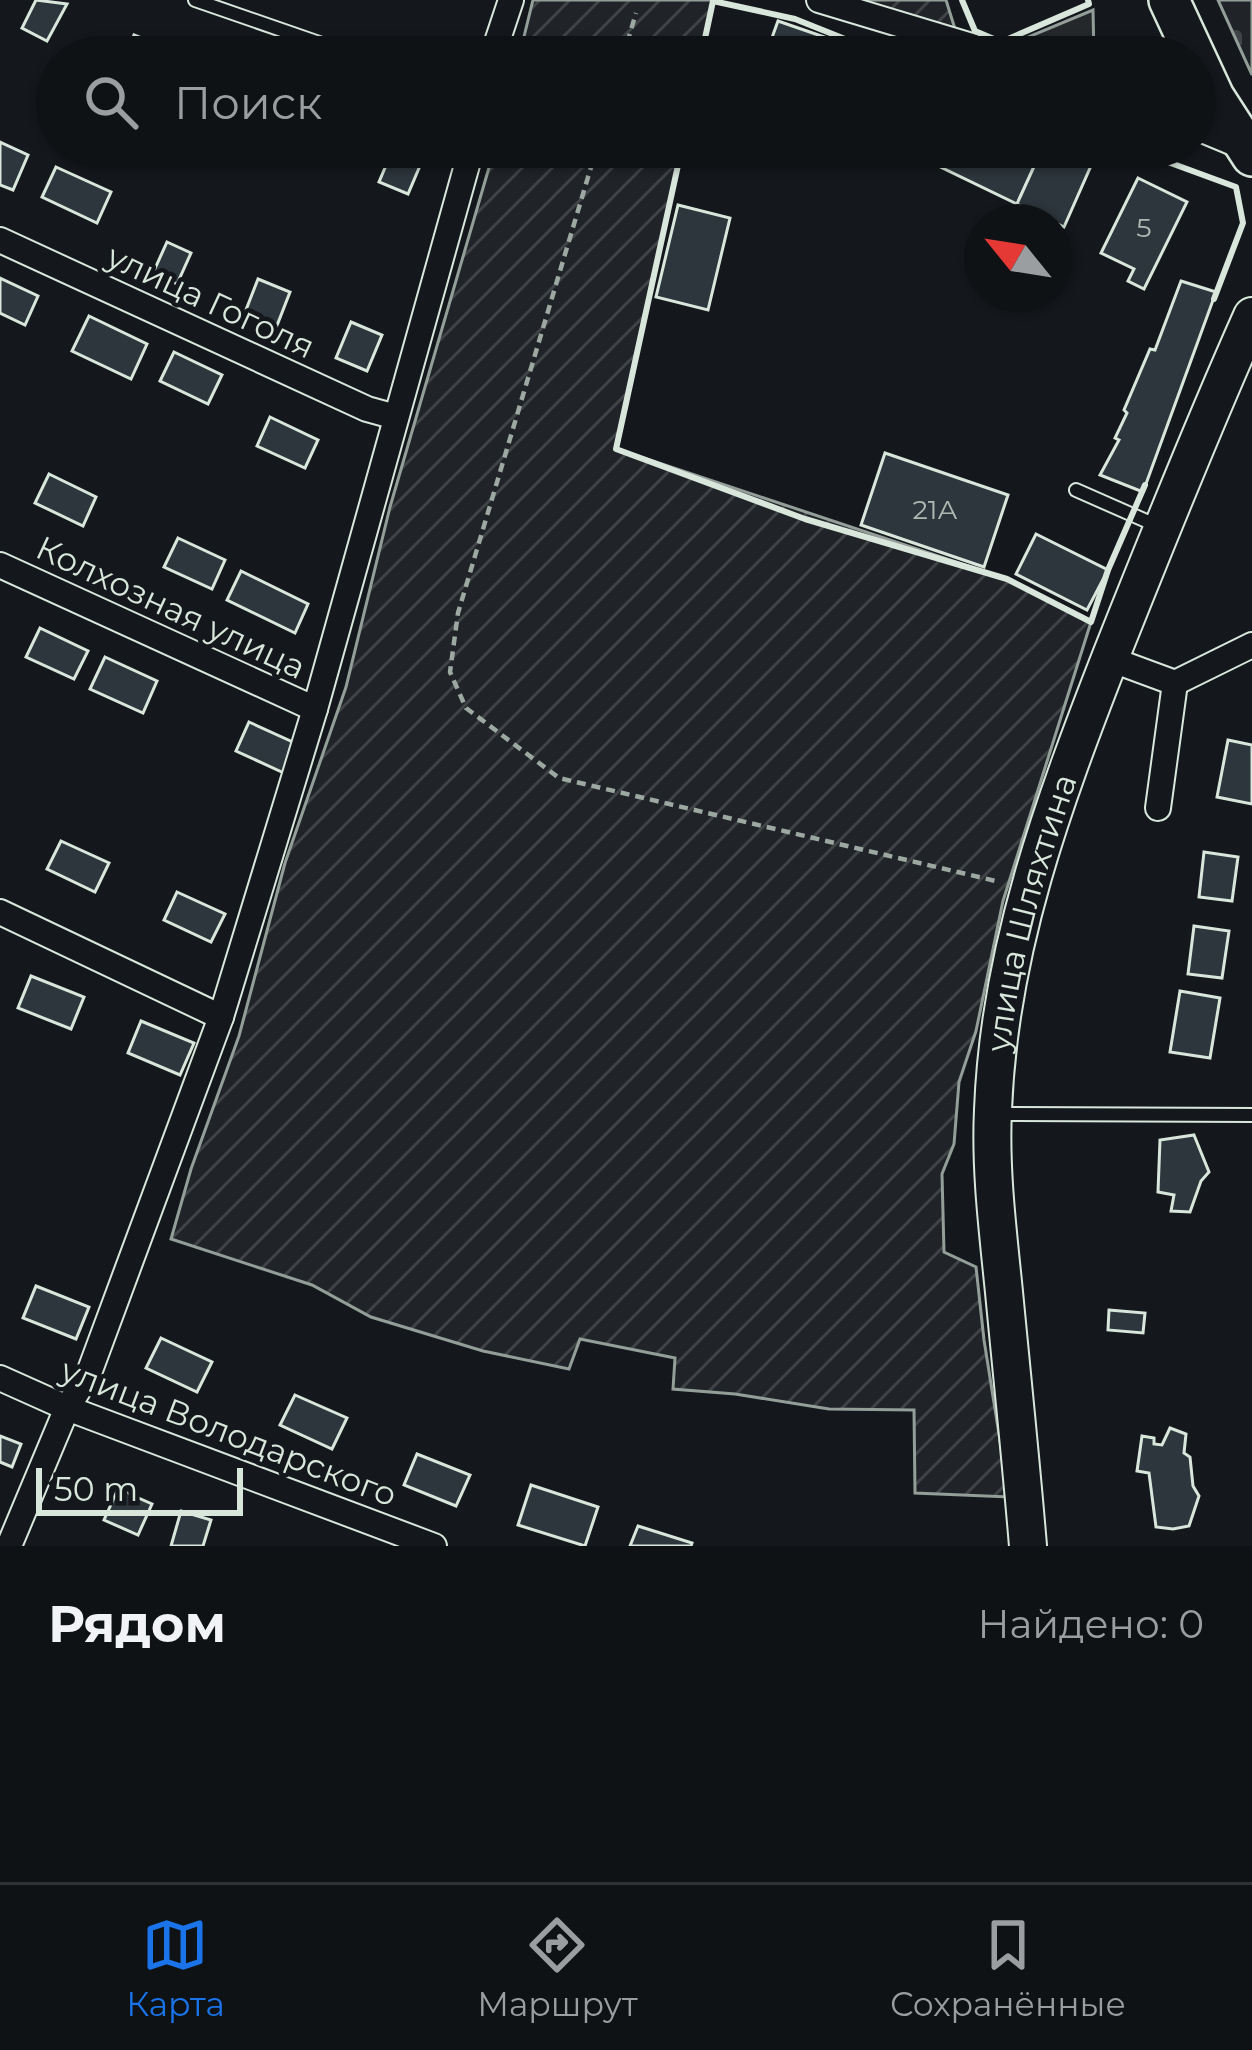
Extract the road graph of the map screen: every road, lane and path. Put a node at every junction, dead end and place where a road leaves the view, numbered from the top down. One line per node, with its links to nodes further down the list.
1 (195, 0): 6 (lane)
2 (511, 0): 7 (street)
3 (819, 0): 9 (street)
4 (1169, 0): 10 (main road)
5 (636, 13): 8 (path)
6 (299, 36)
7 (499, 36)
8 (629, 36)
9 (938, 36)
10 (1186, 36)
11 (1216, 100): 13 (main road)
12 (1216, 137): 13 (street)
13 (1248, 152)
14 (466, 168): 18 (street)
15 (591, 168): 27 (path)
16 (0, 240): 18 (street, улица Гоголя)
17 (1252, 316): 20 (main road, улица Шляхтина)
18 (396, 417): 25 (street)
19 (1076, 490): 20 (lane)
20 (1161, 527): 23 (main road, улица Шляхтина)
21 (0, 565): 25 (street, Колхозная улица)
22 (1252, 645): 24 (street)
23 (1110, 659): 24 (street); 27 (main road, улица Шляхтина)
24 (1175, 683): 26 (street)
25 (315, 709): 29 (street)
26 (1158, 808)
27 (1029, 888): 30 (main road, улица Шляхтина)
28 (0, 912): 29 (street)
29 (221, 1017): 33 (street)
30 (992, 1114): 31 (lane); 36 (main road, улица Шляхтина)
31 (1252, 1115)
32 (0, 1378): 33 (street, улица Володарского)
33 (67, 1408): 34 (street); 35 (street, улица Володарского)
34 (9, 1546)
35 (434, 1546)
36 (1028, 1546)

